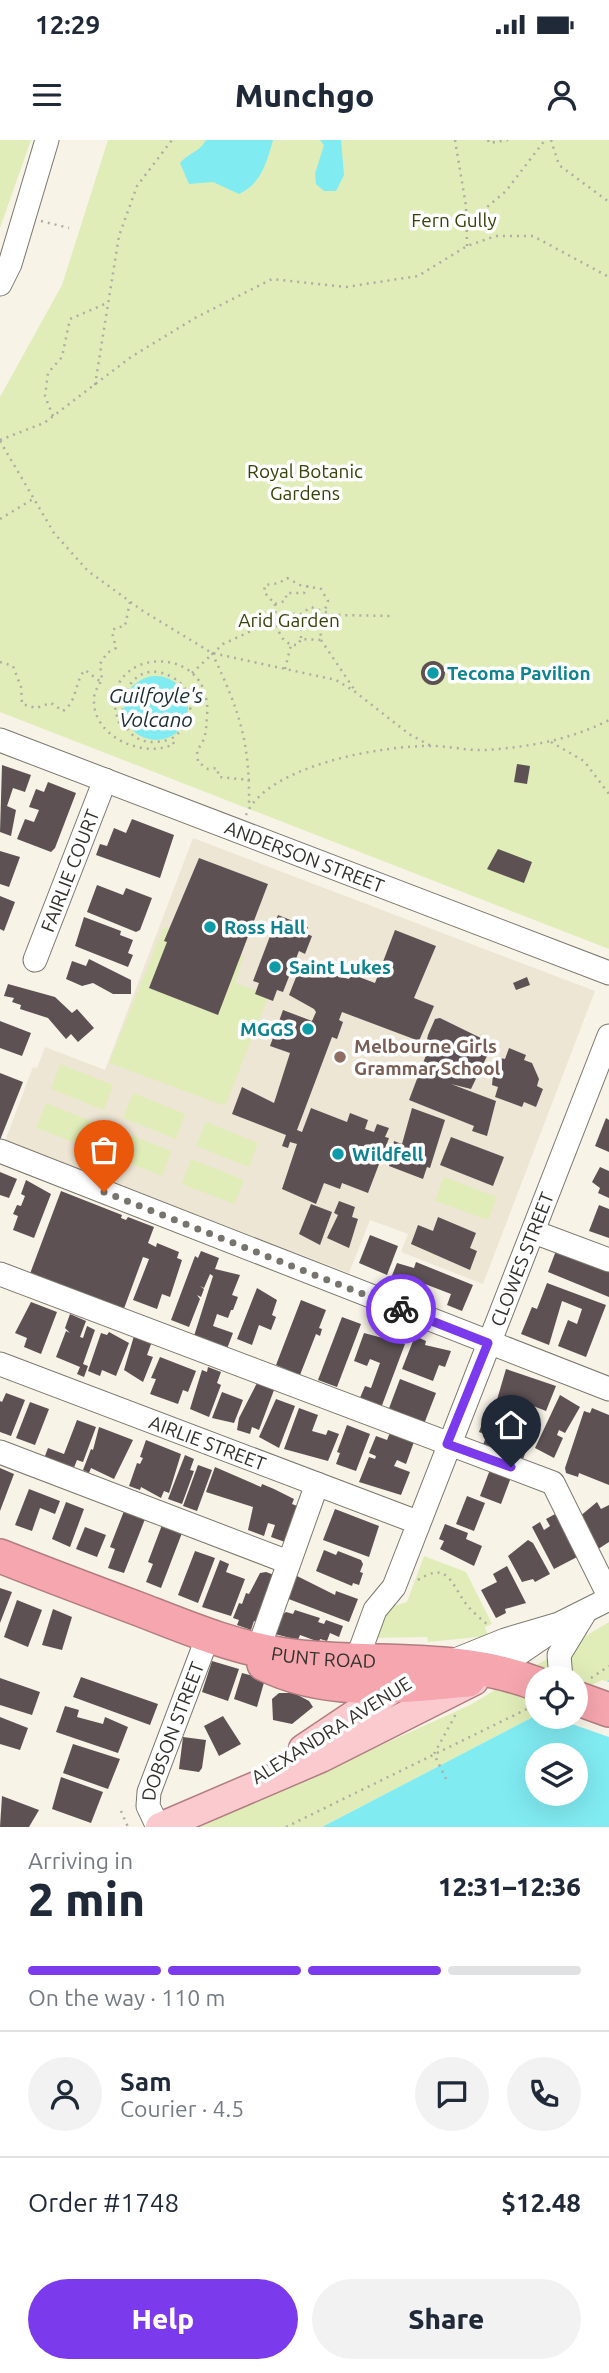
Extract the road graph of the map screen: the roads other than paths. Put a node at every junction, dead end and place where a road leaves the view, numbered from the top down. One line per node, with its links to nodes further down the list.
1 (47, 140): 2 (street)
2 (0, 284)
3 (0, 740): 4 (street, ANDERSON STREET)
4 (105, 780): 5 (street, FAIRLIE COURT); 6 (street, ANDERSON STREET)
5 (35, 960)
6 (609, 973)
7 (609, 1018): 8 (street, CLOWES STREET)
8 (606, 1042): 10 (street, CLOWES STREET)
9 (0, 1151): 13 (street)
10 (534, 1232): 11 (street); 13 (street, CLOWES STREET)
11 (609, 1260)
12 (0, 1273): 16 (street)
13 (488, 1343): 15 (street); 16 (street, CLOWES STREET)
14 (0, 1364): 18 (street, AIRLIE STREET)
15 (609, 1389)
16 (447, 1444): 19 (street, CLOWES STREET); 22 (street)
17 (0, 1452): 21 (street)
18 (317, 1484): 19 (street, AIRLIE STREET); 21 (street)
19 (417, 1522): 27 (street, CLOWES STREET)
20 (0, 1556): 25 (highway, PUNT ROAD)
21 (288, 1562): 26 (street)
22 (609, 1598): 23 (street, ALEXANDRA AVENUE)
23 (586, 1611): 24 (street, ALEXANDRA AVENUE); 29 (street)
24 (559, 1624): 28 (street, ALEXANDRA AVENUE); 30 (street, ALEXANDRA AVENUE)
25 (208, 1636): 26 (highway, PUNT ROAD); 31 (highway, PUNT ROAD); 33 (street, DOBSON STREET)
26 (258, 1650): 27 (highway, PUNT ROAD)
27 (357, 1659): 28 (highway, PUNT ROAD)
28 (446, 1664): 30 (highway, PUNT ROAD); 31 (highway, ALEXANDRA AVENUE)
29 (560, 1666)
30 (514, 1684): 31 (highway, PUNT ROAD); 32 (main road, ALEXANDRA AVENUE)
31 (397, 1686): 32 (main road, ALEXANDRA AVENUE)
32 (223, 1798): 33 (main road, ALEXANDRA AVENUE)
33 (159, 1827)

